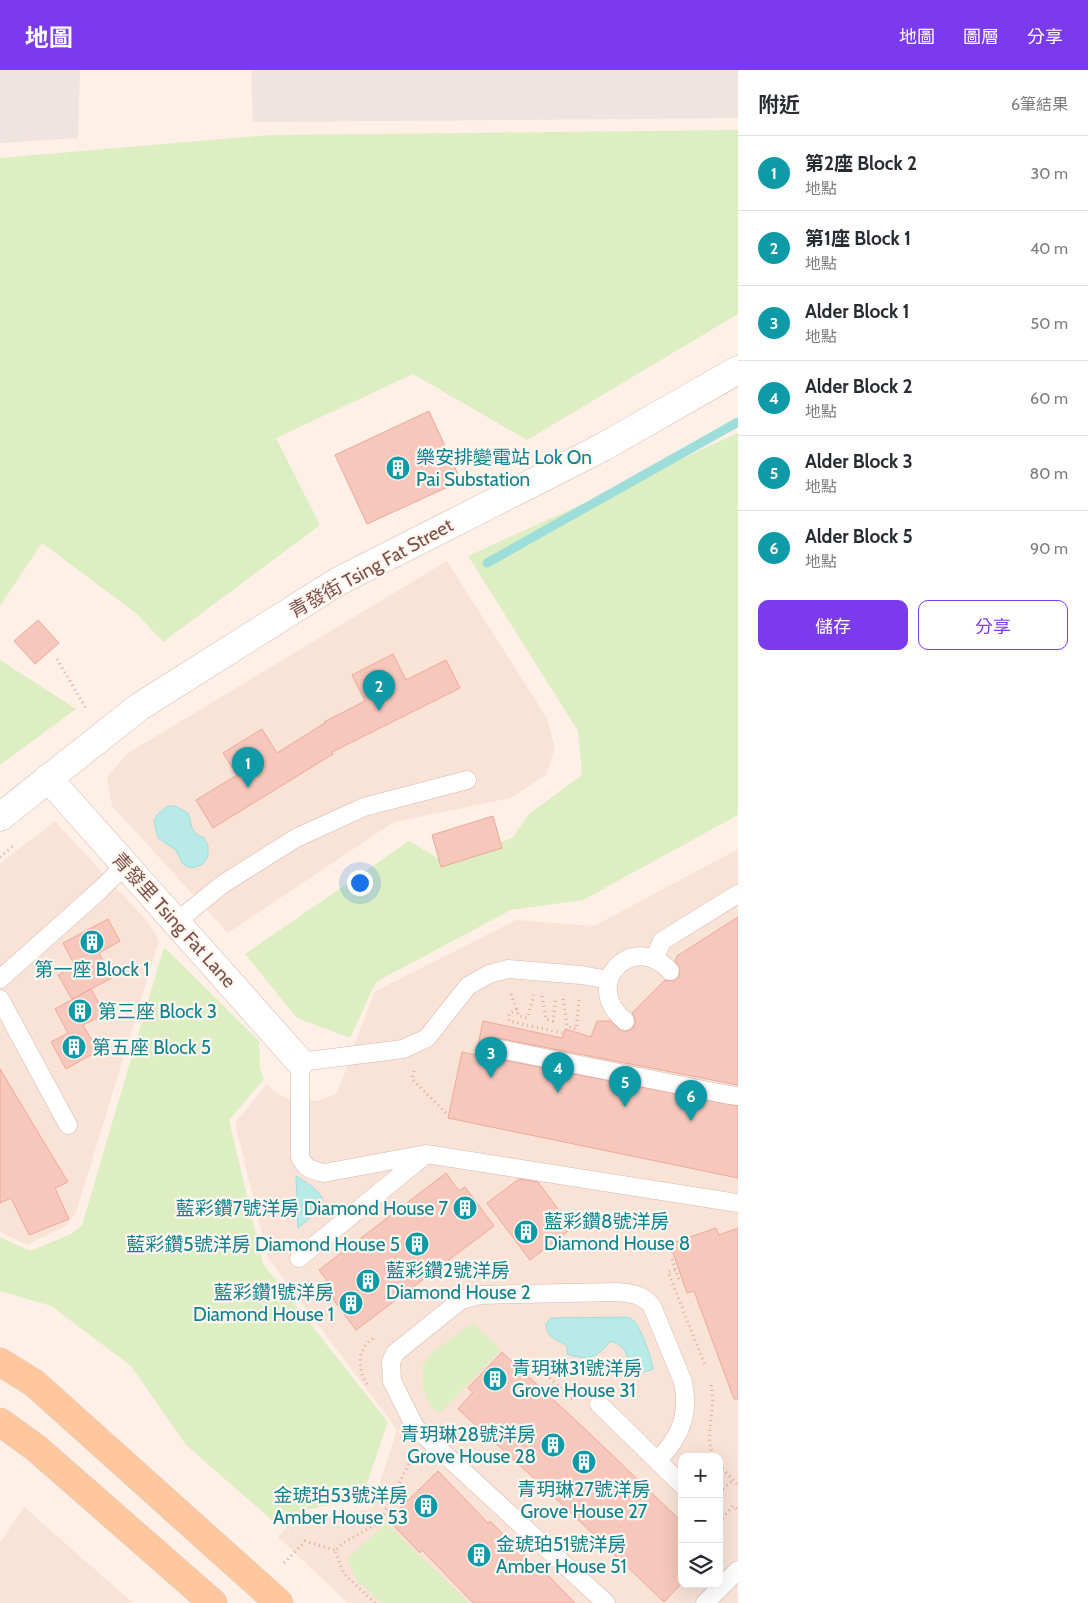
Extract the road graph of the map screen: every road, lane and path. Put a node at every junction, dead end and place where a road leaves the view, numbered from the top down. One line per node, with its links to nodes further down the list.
1 (738, 370): 4 (street, 青發街 Tsing Fat Street)
2 (57, 659): 3 (path)
3 (88, 713)
4 (48, 778): 6 (street, 青發街 Tsing Fat Street); 7 (street, 青發里 Tsing Fat Lane)
5 (467, 780): 9 (lane)
6 (0, 817)
7 (125, 865): 9 (street, 青發里 Tsing Fat Lane); 12 (lane)
8 (738, 894): 10 (lane)
9 (176, 922): 19 (street, 青發里 Tsing Fat Lane)
10 (654, 959): 11 (lane); 13 (lane)
11 (670, 971)
12 (0, 979)
13 (609, 980): 16 (lane); 19 (lane)
14 (0, 999): 23 (lane)
15 (516, 1009): 17 (path)
16 (625, 1021)
17 (562, 1033)
18 (495, 1048): 21 (lane)
19 (300, 1062): 24 (lane)
20 (412, 1080): 22 (path)
21 (738, 1096)
22 (447, 1114)
23 (68, 1125)
24 (426, 1154): 25 (lane); 26 (lane)
25 (738, 1203)
26 (299, 1258)
27 (672, 1259): 28 (path)
28 (678, 1280)
29 (380, 1334): 31 (path)
30 (0, 1362): 47 (main road)
31 (372, 1390)
32 (600, 1404): 35 (lane)
33 (0, 1422): 46 (main road)
34 (410, 1450): 43 (path)
35 (657, 1461): 38 (lane); 49 (lane)
36 (723, 1469): 37 (path)
37 (733, 1480): 39 (path); 40 (path)
38 (678, 1481)
39 (738, 1485)
40 (723, 1489)
41 (738, 1510): 42 (path)
42 (723, 1517)
43 (335, 1550): 44 (path); 48 (path)
44 (284, 1563)
45 (738, 1570): 50 (lane)
46 (213, 1603)
47 (279, 1603)
48 (375, 1603)
49 (606, 1603)
50 (705, 1603)

